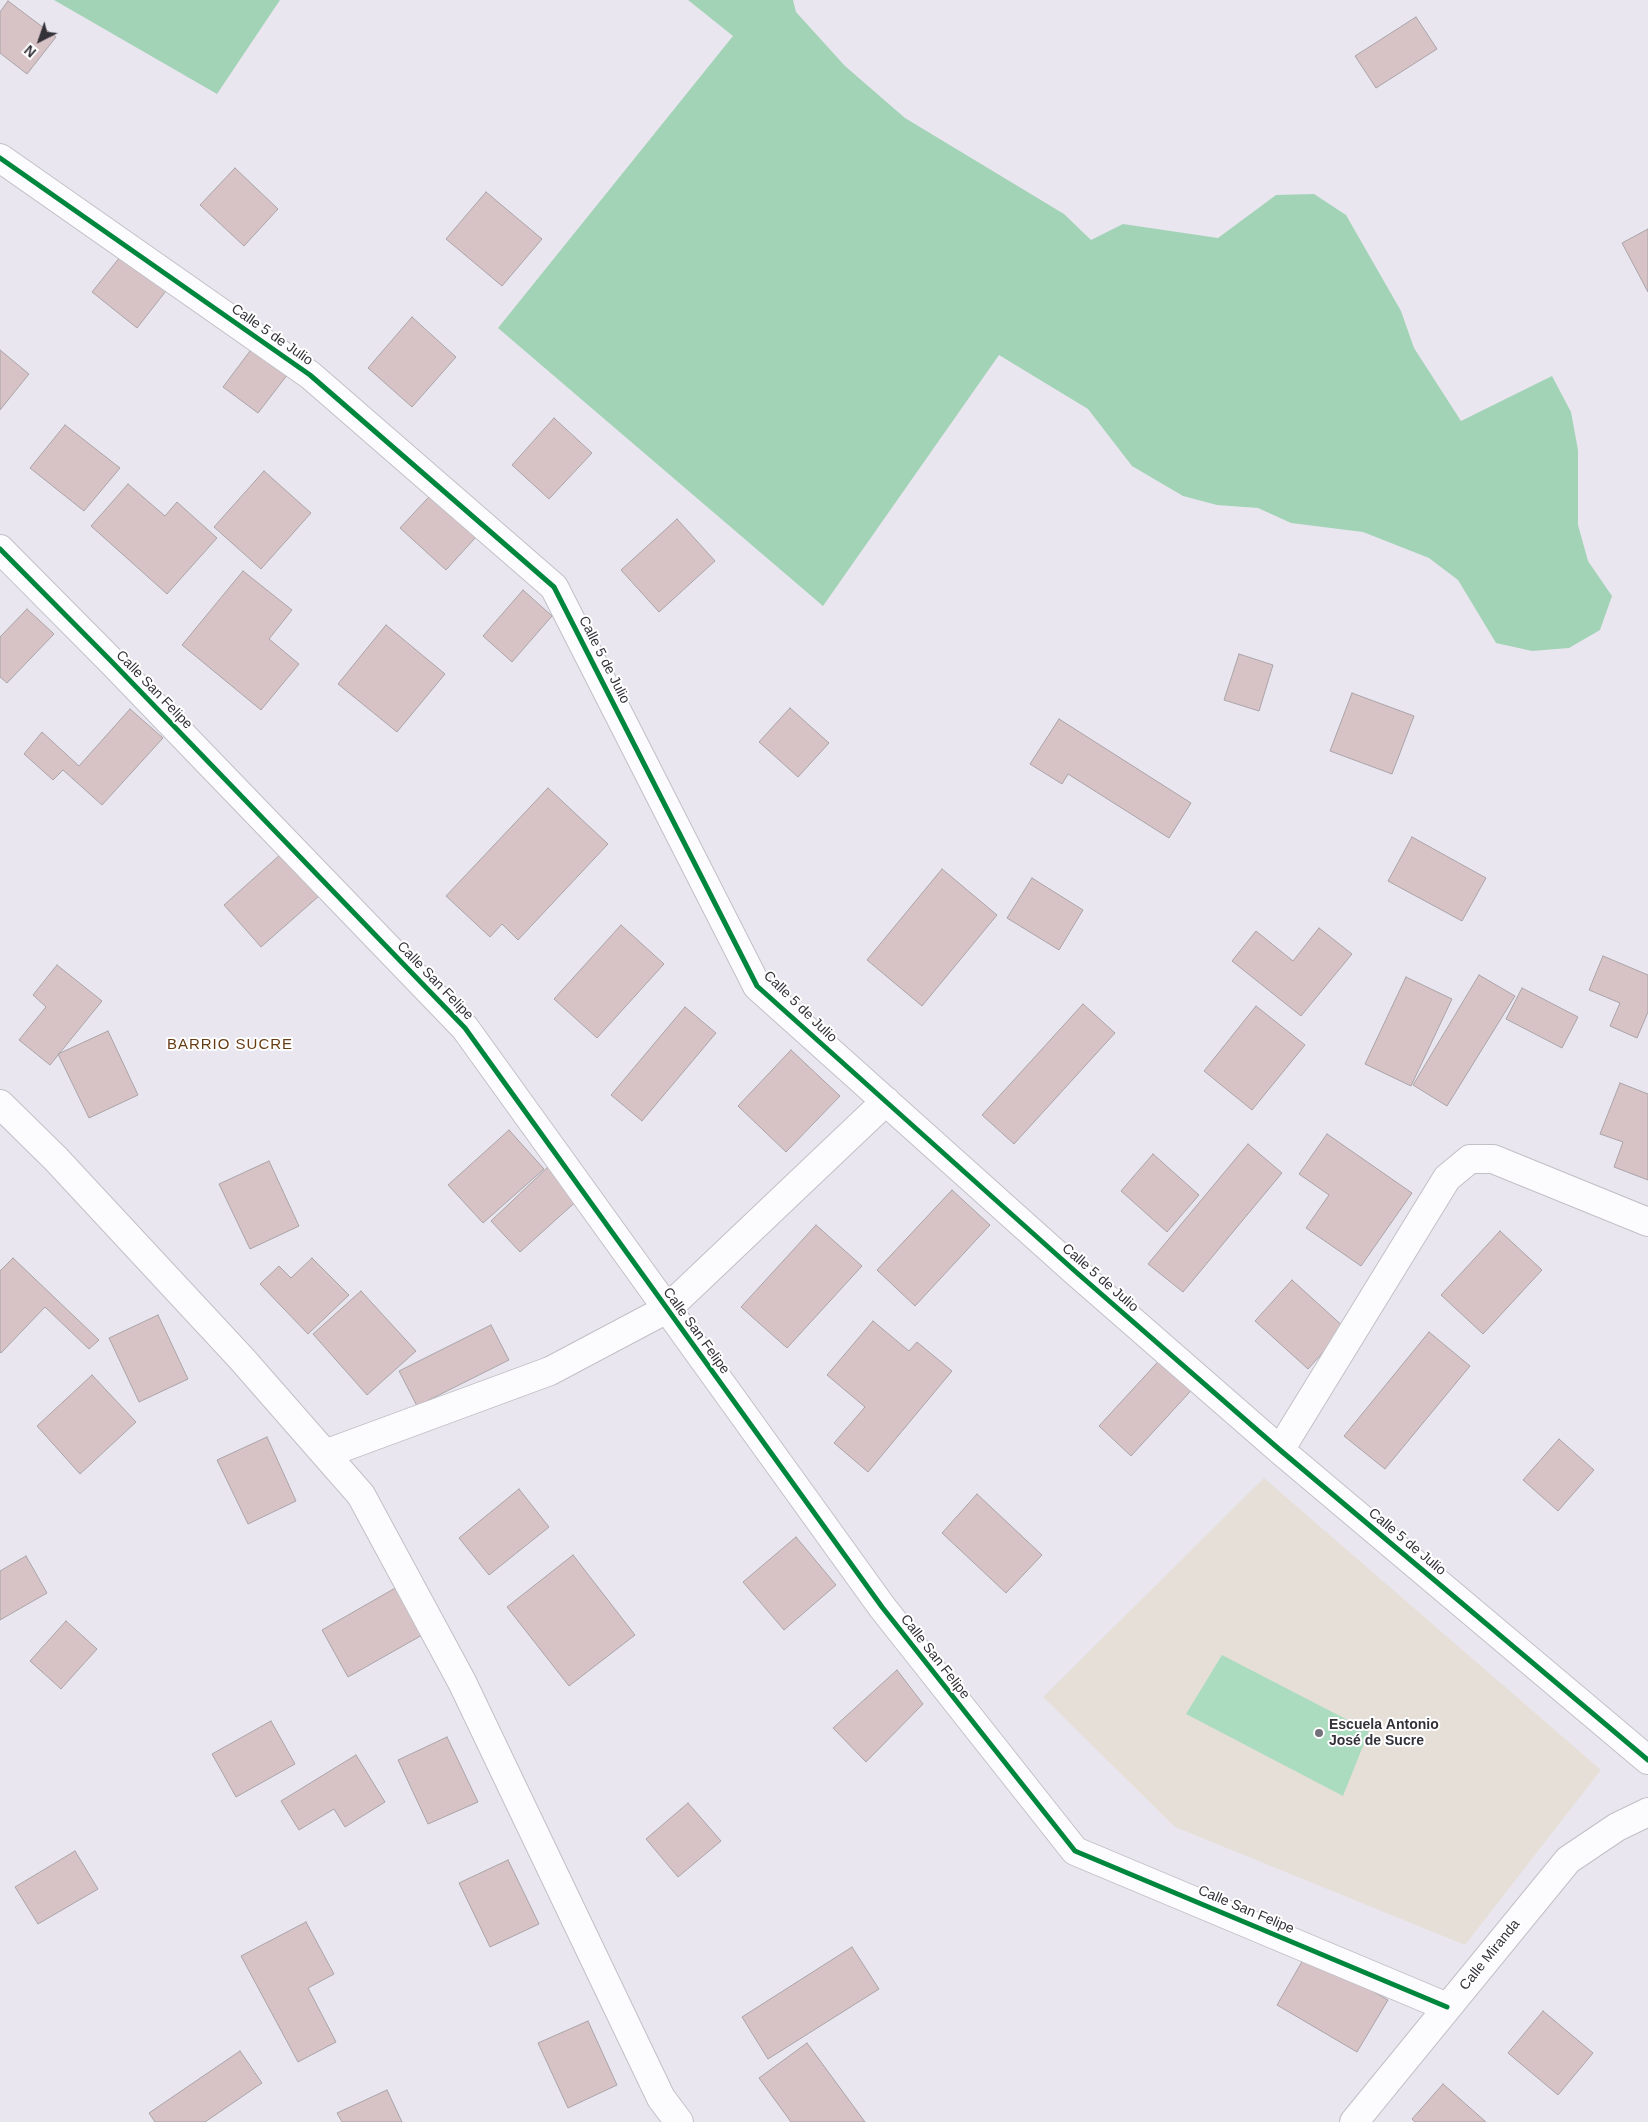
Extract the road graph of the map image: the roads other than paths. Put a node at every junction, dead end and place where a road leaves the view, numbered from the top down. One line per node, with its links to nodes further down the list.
1 (0, 158): 3 (street, Calle 5 de Julio)
2 (0, 550): 6 (street, Calle San Felipe)
3 (886, 1101): 6 (street); 7 (street, Calle 5 de Julio)
4 (0, 1104): 8 (street)
5 (1648, 1222): 7 (street)
6 (667, 1310): 8 (street); 11 (street, Calle San Felipe)
7 (1280, 1450): 9 (street, Calle 5 de Julio)
8 (325, 1454): 12 (street)
9 (1648, 1760)
10 (1648, 1812): 11 (street, Calle Miranda)
11 (1448, 2007): 13 (street, Calle Miranda)
12 (679, 2122)
13 (1354, 2122)

